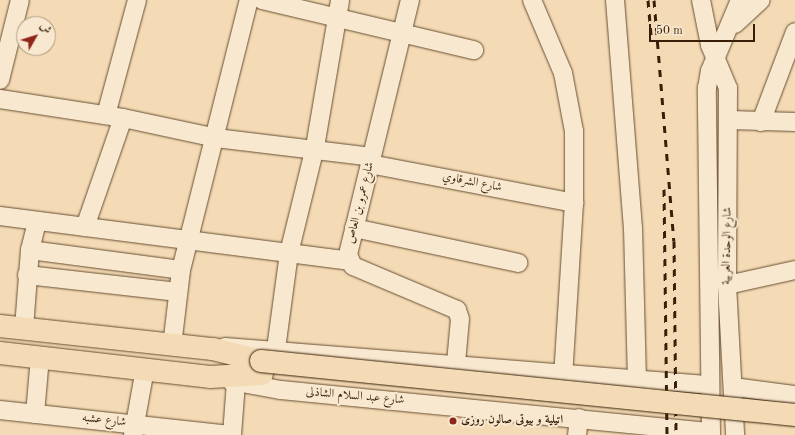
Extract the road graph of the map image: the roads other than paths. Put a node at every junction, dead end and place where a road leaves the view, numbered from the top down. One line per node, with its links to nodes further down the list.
1 (20, 0): 18 (street)
2 (137, 0): 20 (street)
3 (249, 0): 24 (street)
4 (262, 0): 12 (street)
5 (340, 0): 12 (street)
6 (410, 0): 15 (street, شارع عمرو بن العاص)
7 (532, 0): 27 (street)
8 (615, 0): 55 (street)
9 (701, 0): 17 (street, شارع الوحدة العربية)
10 (740, 0): 13 (street)
11 (761, 0): 13 (street)
12 (338, 19): 15 (street); 25 (street)
13 (728, 32): 17 (street)
14 (795, 32): 22 (street)
15 (402, 35): 16 (street); 26 (street, شارع عمرو بن العاص)
16 (474, 50)
17 (716, 60): 21 (street, شارع الوحدة العربية); 32 (street, شارع الوحدة العربية)
18 (0, 80)
19 (0, 99): 20 (street, شارع الشرقاوي)
20 (115, 117): 24 (street, شارع الشرقاوي); 30 (street)
21 (730, 120): 22 (street); 33 (street, شارع الوحدة العربية)
22 (761, 122): 23 (street)
23 (795, 122)
24 (216, 138): 25 (street, شارع الشرقاوي); 34 (street)
25 (315, 147): 26 (street, شارع الشرقاوي); 36 (street)
26 (371, 160): 27 (street, شارع الشرقاوي); 31 (street, شارع عمرو بن العاص)
27 (574, 203): 52 (street)
28 (0, 216): 29 (street)
29 (37, 222): 30 (street); 35 (street)
30 (85, 228): 34 (street)
31 (354, 228): 37 (street, شارع عمرو بن العاص); 38 (street)
32 (710, 237): 33 (street); 56 (street, شارع الوحدة العربية)
33 (728, 237): 42 (street, شارع الوحدة العربية)
34 (188, 242): 36 (street); 39 (street)
35 (30, 250): 39 (street); 41 (street)
36 (289, 253): 37 (street); 49 (street)
37 (349, 261): 50 (street, شارع عمرو بن العاص)
38 (518, 263)
39 (181, 270): 43 (street)
40 (795, 270): 42 (street)
41 (27, 275): 43 (street); 45 (street)
42 (728, 285): 57 (street, شارع الوحدة العربية)
43 (178, 292): 46 (street)
44 (0, 326): 45 (main road)
45 (24, 328): 46 (main road)
46 (172, 346): 49 (main road)
47 (0, 353): 48 (main road, شارع عبد السلام الشاذلى)
48 (40, 357): 51 (main road, شارع عبد السلام الشاذلى); 60 (street)
49 (266, 361): 50 (street); 53 (main road); 61 (main road, bridge); 65 (main road)
50 (456, 363): 52 (street)
51 (145, 368): 53 (main road, شارع عبد السلام الشاذلى); 63 (street)
52 (563, 376): 55 (street)
53 (210, 377): 54 (street, شارع عبد السلام الشاذلى)
54 (236, 382): 62 (street, شارع عبد السلام الشاذلى); 67 (street)
55 (637, 382): 56 (street)
56 (710, 385): 66 (street, شارع الوحدة العربية)
57 (733, 387): 58 (street); 68 (street, شارع الوحدة العربية)
58 (795, 396)
59 (0, 410): 60 (street, شارع عشبه)
60 (35, 414): 63 (street, شارع عشبه)
61 (795, 414)
62 (578, 427): 64 (street, شارع عبد السلام الشاذلى)
63 (134, 430): 67 (street, شارع عشبه)
64 (635, 430): 66 (street, شارع عبد السلام الشاذلى)
65 (795, 430)
66 (711, 434)
67 (231, 435)
68 (735, 435)

